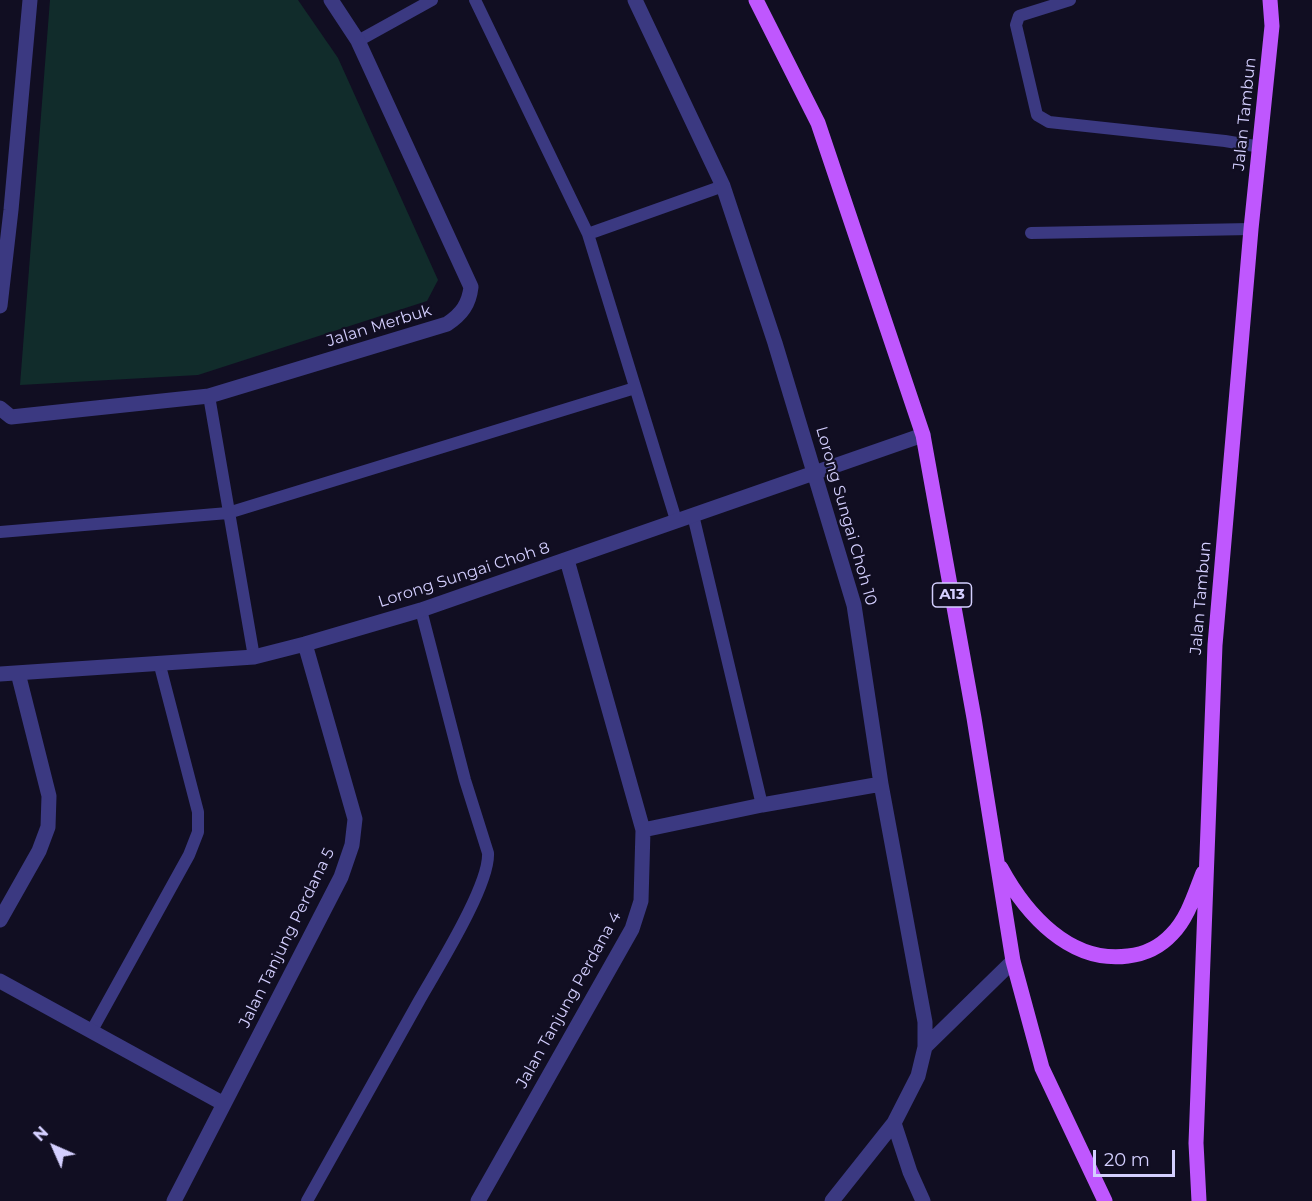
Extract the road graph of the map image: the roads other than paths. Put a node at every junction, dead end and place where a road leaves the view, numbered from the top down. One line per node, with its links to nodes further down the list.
1 (30, 0): 12 (street)
2 (331, 0): 9 (street, Jalan Merbuk)
3 (432, 0): 9 (lane)
4 (475, 0): 15 (lane)
5 (635, 0): 11 (street, Lorong Sungai Choh 10)
6 (756, 0): 20 (main road, A13)
7 (1070, 0): 10 (lane)
8 (1270, 0): 10 (main road, Jalan Tambun)
9 (358, 41): 18 (street, Jalan Merbuk)
10 (1261, 147): 13 (main road, Jalan Tambun)
11 (723, 186): 15 (lane); 21 (street, Lorong Sungai Choh 10)
12 (6, 210): 16 (street)
13 (1251, 229): 14 (lane); 37 (main road, Jalan Tambun)
14 (1031, 233)
15 (588, 234): 17 (lane)
16 (0, 306)
17 (635, 388): 22 (lane); 24 (lane)
18 (208, 396): 19 (street, Jalan Merbuk); 22 (lane)
19 (0, 408)
20 (923, 435): 21 (street, Lorong Sungai Choh 8); 36 (main road, A13)
21 (816, 472): 23 (street, Lorong Sungai Choh 8); 33 (street, Lorong Sungai Choh 10)
22 (228, 513): 25 (lane); 29 (lane)
23 (693, 515): 24 (street, Lorong Sungai Choh 8); 34 (lane)
24 (676, 520): 26 (street, Lorong Sungai Choh 8)
25 (0, 532)
26 (567, 560): 27 (street, Lorong Sungai Choh 8); 35 (street, Jalan Tanjung Perdana 4)
27 (421, 610): 28 (street, Lorong Sungai Choh 8); 46 (lane)
28 (305, 644): 29 (street, Lorong Sungai Choh 8); 43 (street, Jalan Tanjung Perdana 5)
29 (254, 657): 30 (street, Lorong Sungai Choh 8)
30 (159, 662): 31 (street, Lorong Sungai Choh 8); 41 (lane)
31 (18, 673): 32 (street, Lorong Sungai Choh 8); 38 (street)
32 (0, 674)
33 (881, 784): 34 (street); 42 (street, Lorong Sungai Choh 10)
34 (762, 805): 35 (street)
35 (643, 830): 47 (street, Jalan Tanjung Perdana 4)
36 (996, 860): 37 (main road); 39 (main road, A13)
37 (1207, 865): 51 (main road, Jalan Tambun)
38 (0, 920)
39 (1013, 961): 42 (street); 50 (main road, A13)
40 (0, 981): 41 (street)
41 (92, 1032): 43 (street)
42 (925, 1047): 44 (street, Lorong Sungai Choh 10)
43 (224, 1104): 45 (street, Jalan Tanjung Perdana 5)
44 (894, 1123): 48 (street, Lorong Sungai Choh 10); 49 (street)
45 (176, 1200)
46 (307, 1201)
47 (478, 1201)
48 (832, 1201)
49 (923, 1201)
50 (1105, 1201)
51 (1199, 1201)

